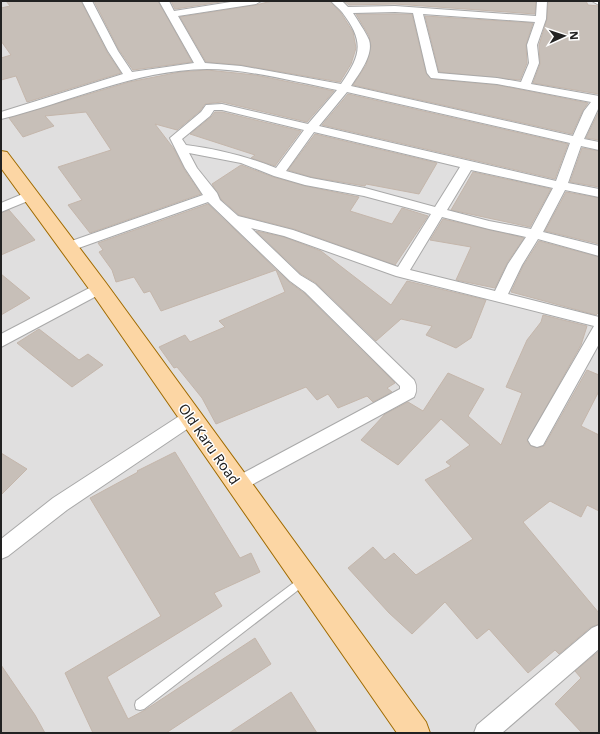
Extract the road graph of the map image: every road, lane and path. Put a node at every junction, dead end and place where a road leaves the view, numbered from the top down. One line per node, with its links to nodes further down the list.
1 (87, 1): 11 (street)
2 (164, 1): 8 (street)
3 (256, 1): 8 (street)
4 (336, 1): 6 (street)
5 (542, 1): 9 (street)
6 (346, 10): 7 (street); 13 (street)
7 (418, 11): 9 (street); 12 (street)
8 (172, 14): 10 (street)
9 (541, 19): 12 (street)
10 (201, 66): 11 (street); 13 (street)
11 (129, 76): 15 (street)
12 (525, 86): 14 (street)
13 (345, 88): 16 (street); 17 (street)
14 (599, 100): 17 (street)
15 (1, 116)
16 (312, 127): 19 (street); 21 (street); 22 (street)
17 (577, 140): 18 (street); 23 (street)
18 (599, 146)
19 (180, 148): 22 (street); 26 (street)
20 (1, 156): 25 (main road, Old Karu Road)
21 (468, 164): 23 (street); 28 (street)
22 (278, 173): 28 (street)
23 (561, 185): 24 (street); 30 (street)
24 (599, 193)
25 (30, 195): 27 (street); 31 (main road, Old Karu Road)
26 (212, 196): 29 (street); 31 (street)
27 (1, 208)
28 (439, 211): 30 (street); 33 (street)
29 (232, 219): 33 (street); 41 (street)
30 (536, 234): 32 (street); 35 (street)
31 (68, 247): 34 (main road, Old Karu Road)
32 (599, 251)
33 (402, 273): 35 (street)
34 (99, 288): 38 (street); 39 (main road, Old Karu Road)
35 (499, 297): 36 (street)
36 (599, 322)
37 (599, 330): 40 (street)
38 (1, 342)
39 (190, 418): 41 (main road, Old Karu Road); 42 (street)
40 (537, 440)
41 (238, 484): 43 (main road, Old Karu Road)
42 (1, 550)
43 (305, 580): 45 (lane); 46 (main road, Old Karu Road)
44 (599, 635): 47 (street)
45 (140, 705)
46 (415, 733)
47 (485, 733)

